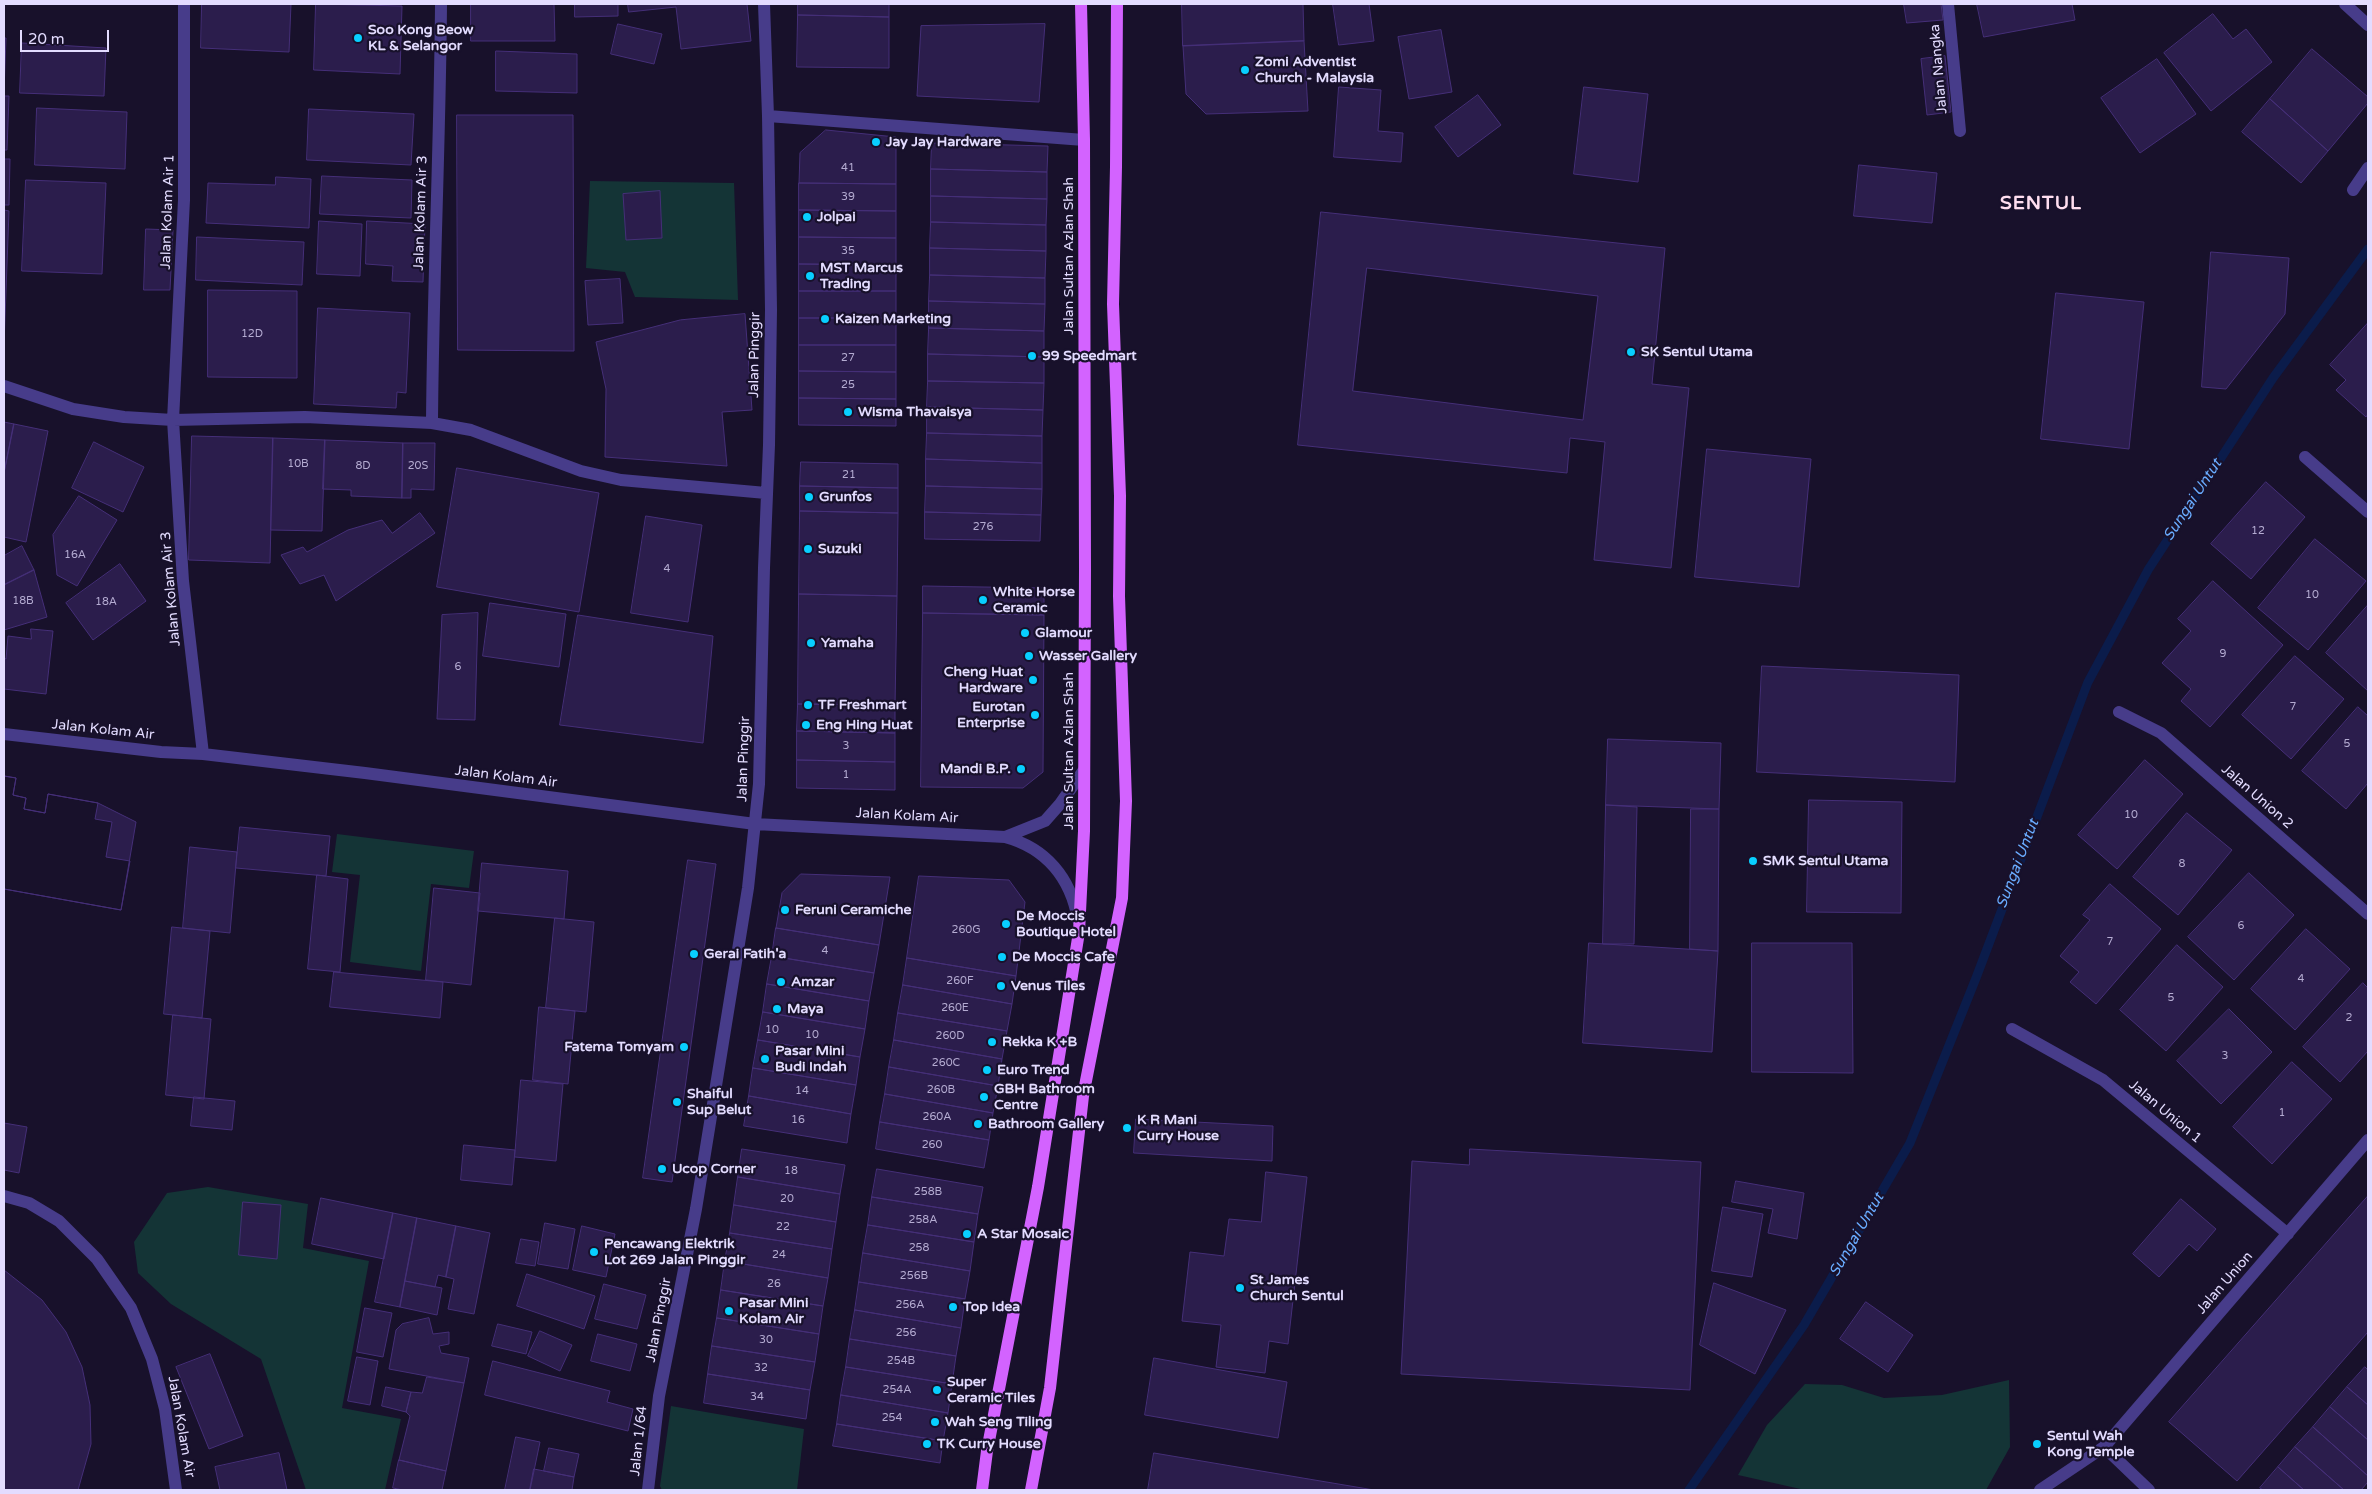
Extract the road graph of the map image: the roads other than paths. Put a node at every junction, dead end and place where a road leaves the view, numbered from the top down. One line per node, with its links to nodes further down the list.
1 (184, 4): 15 (street, Jalan Kolam Air 1)
2 (441, 4): 16 (street, Jalan Kolam Air 3)
3 (764, 4): 9 (street, Jalan Pinggir)
4 (1081, 4): 11 (main road, Jalan Sultan Azlan Shah)
5 (1117, 4): 37 (main road)
6 (1948, 4): 10 (street, Jalan Nangka)
7 (2345, 4): 8 (street)
8 (2368, 25)
9 (768, 116): 11 (street); 18 (street, Jalan Pinggir)
10 (1960, 131)
11 (1084, 140): 23 (main road, Jalan Sultan Azlan Shah)
12 (2368, 168): 13 (street)
13 (2352, 190)
14 (4, 386): 15 (street)
15 (173, 420): 16 (street); 22 (street, Jalan Kolam Air 3)
16 (432, 423): 18 (street)
17 (2305, 457): 19 (street)
18 (766, 493): 24 (street, Jalan Pinggir)
19 (2368, 512)
20 (2119, 712): 26 (street, Jalan Union 2)
21 (4, 734): 22 (street, Jalan Kolam Air)
22 (203, 754): 24 (street, Jalan Kolam Air)
23 (1084, 770): 25 (street, Jalan Kolam Air); 27 (main road, Jalan Sultan Azlan Shah)
24 (755, 824): 25 (street, Jalan Kolam Air); 32 (street, Jalan Pinggir)
25 (1005, 837): 27 (street, Jalan Kolam Air)
26 (2368, 914)
27 (1080, 932): 36 (main road, Jalan Sultan Azlan Shah)
28 (2012, 1029): 31 (street, Jalan Union 1)
29 (2368, 1140): 31 (street, Jalan Union)
30 (4, 1196): 34 (street, Jalan Kolam Air)
31 (2288, 1234): 33 (street, Jalan Union)
32 (659, 1396): 35 (street, Jalan 1/64)
33 (2104, 1447): 38 (street, Jalan Union); 39 (street)
34 (176, 1490)
35 (648, 1490)
36 (982, 1490)
37 (1032, 1490)
38 (2040, 1490)
39 (2149, 1490)

